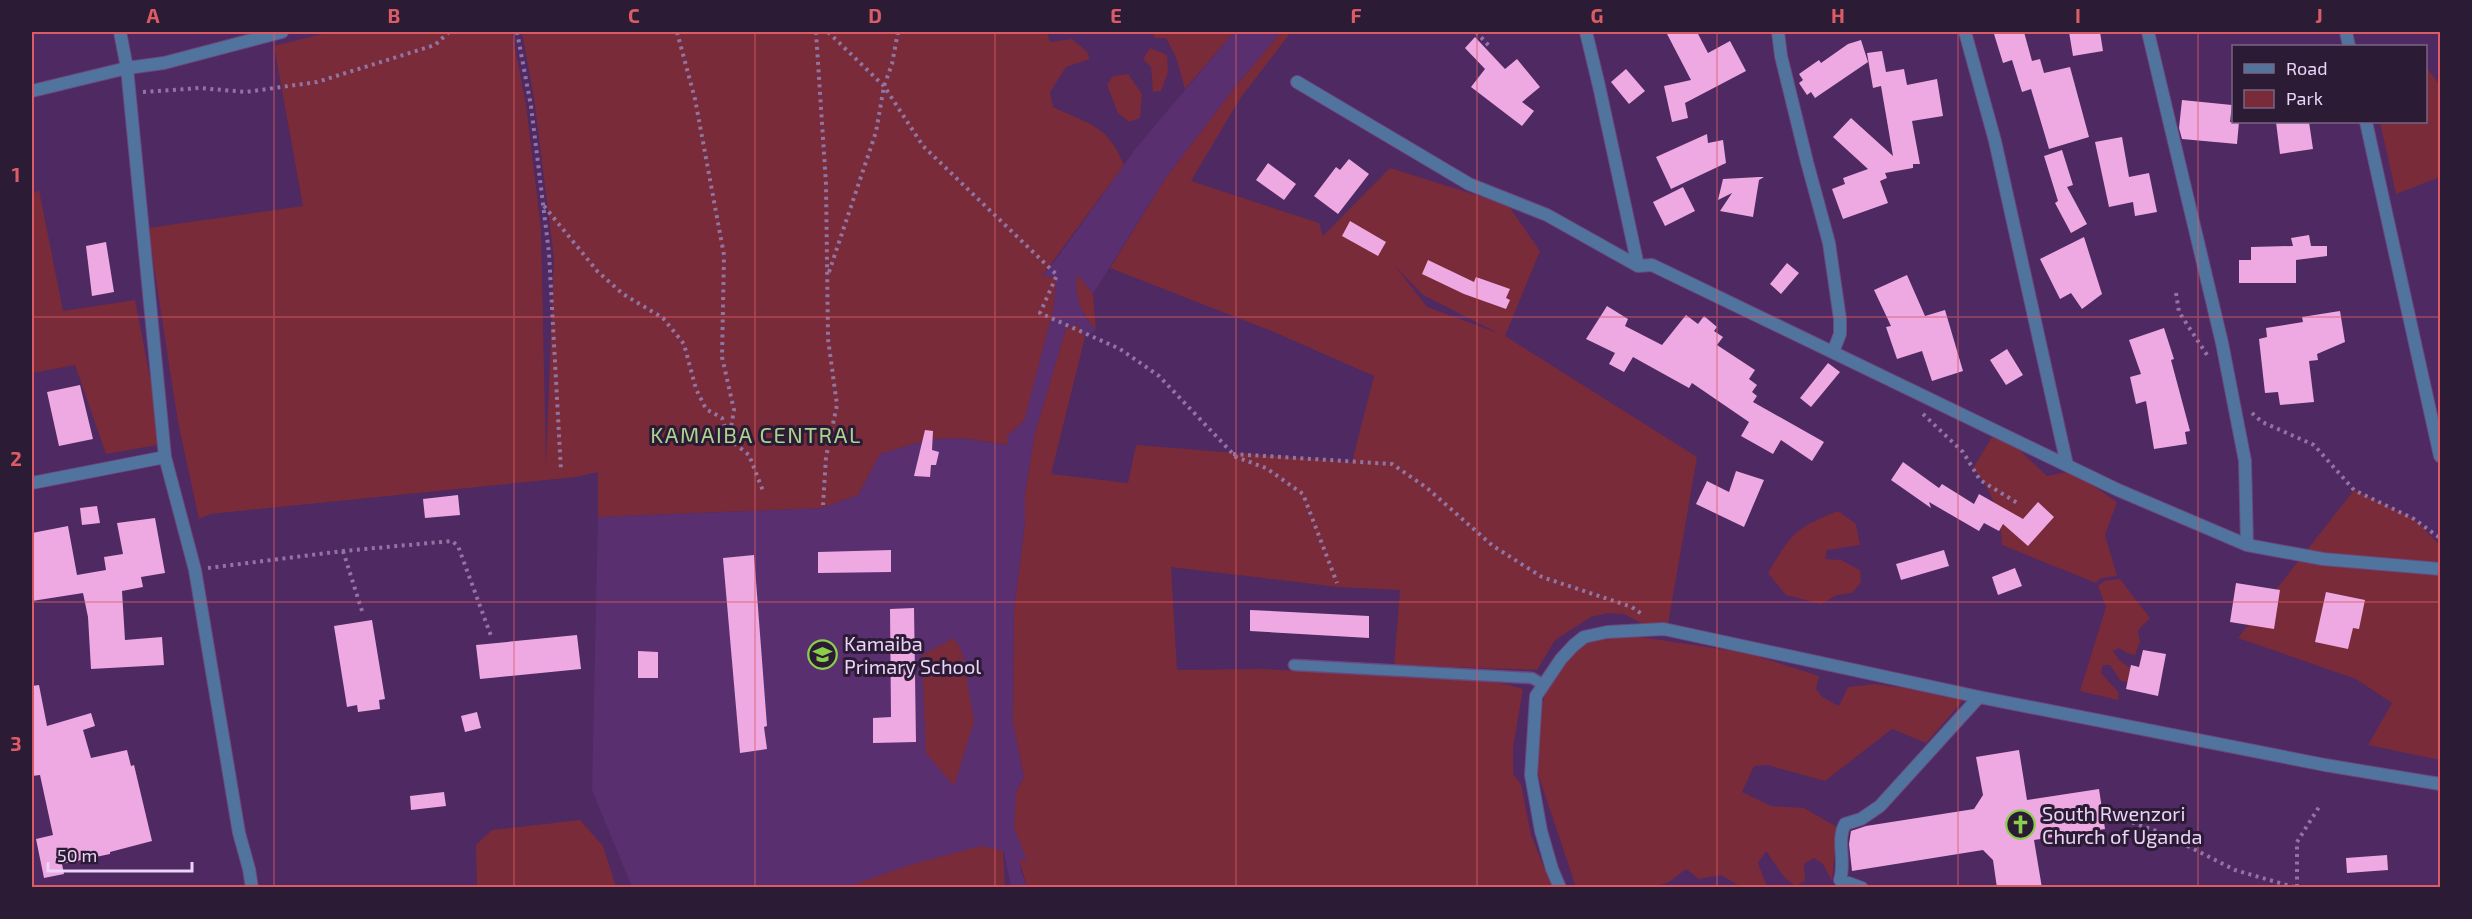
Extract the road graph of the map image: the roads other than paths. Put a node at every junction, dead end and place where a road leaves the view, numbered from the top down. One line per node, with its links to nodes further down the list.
1 (120, 32): 7 (street)
2 (282, 32): 7 (street)
3 (1586, 32): 11 (street)
4 (1778, 32): 12 (street)
5 (1965, 32): 15 (street)
6 (2148, 32): 17 (street)
7 (128, 69): 9 (street); 14 (street)
8 (1297, 82): 11 (street)
9 (32, 91)
10 (2366, 123): 13 (street)
11 (1638, 266): 12 (street)
12 (1833, 352): 15 (street)
13 (2440, 456)
14 (165, 457): 16 (street); 23 (street)
15 (2067, 465): 17 (street)
16 (32, 483)
17 (2247, 545): 18 (street)
18 (2440, 569)
19 (1294, 665): 20 (lane)
20 (1544, 685): 21 (street); 24 (street)
21 (1979, 697): 22 (street); 25 (street)
22 (2440, 784)
23 (252, 888)
24 (1560, 888)
25 (1862, 888)

